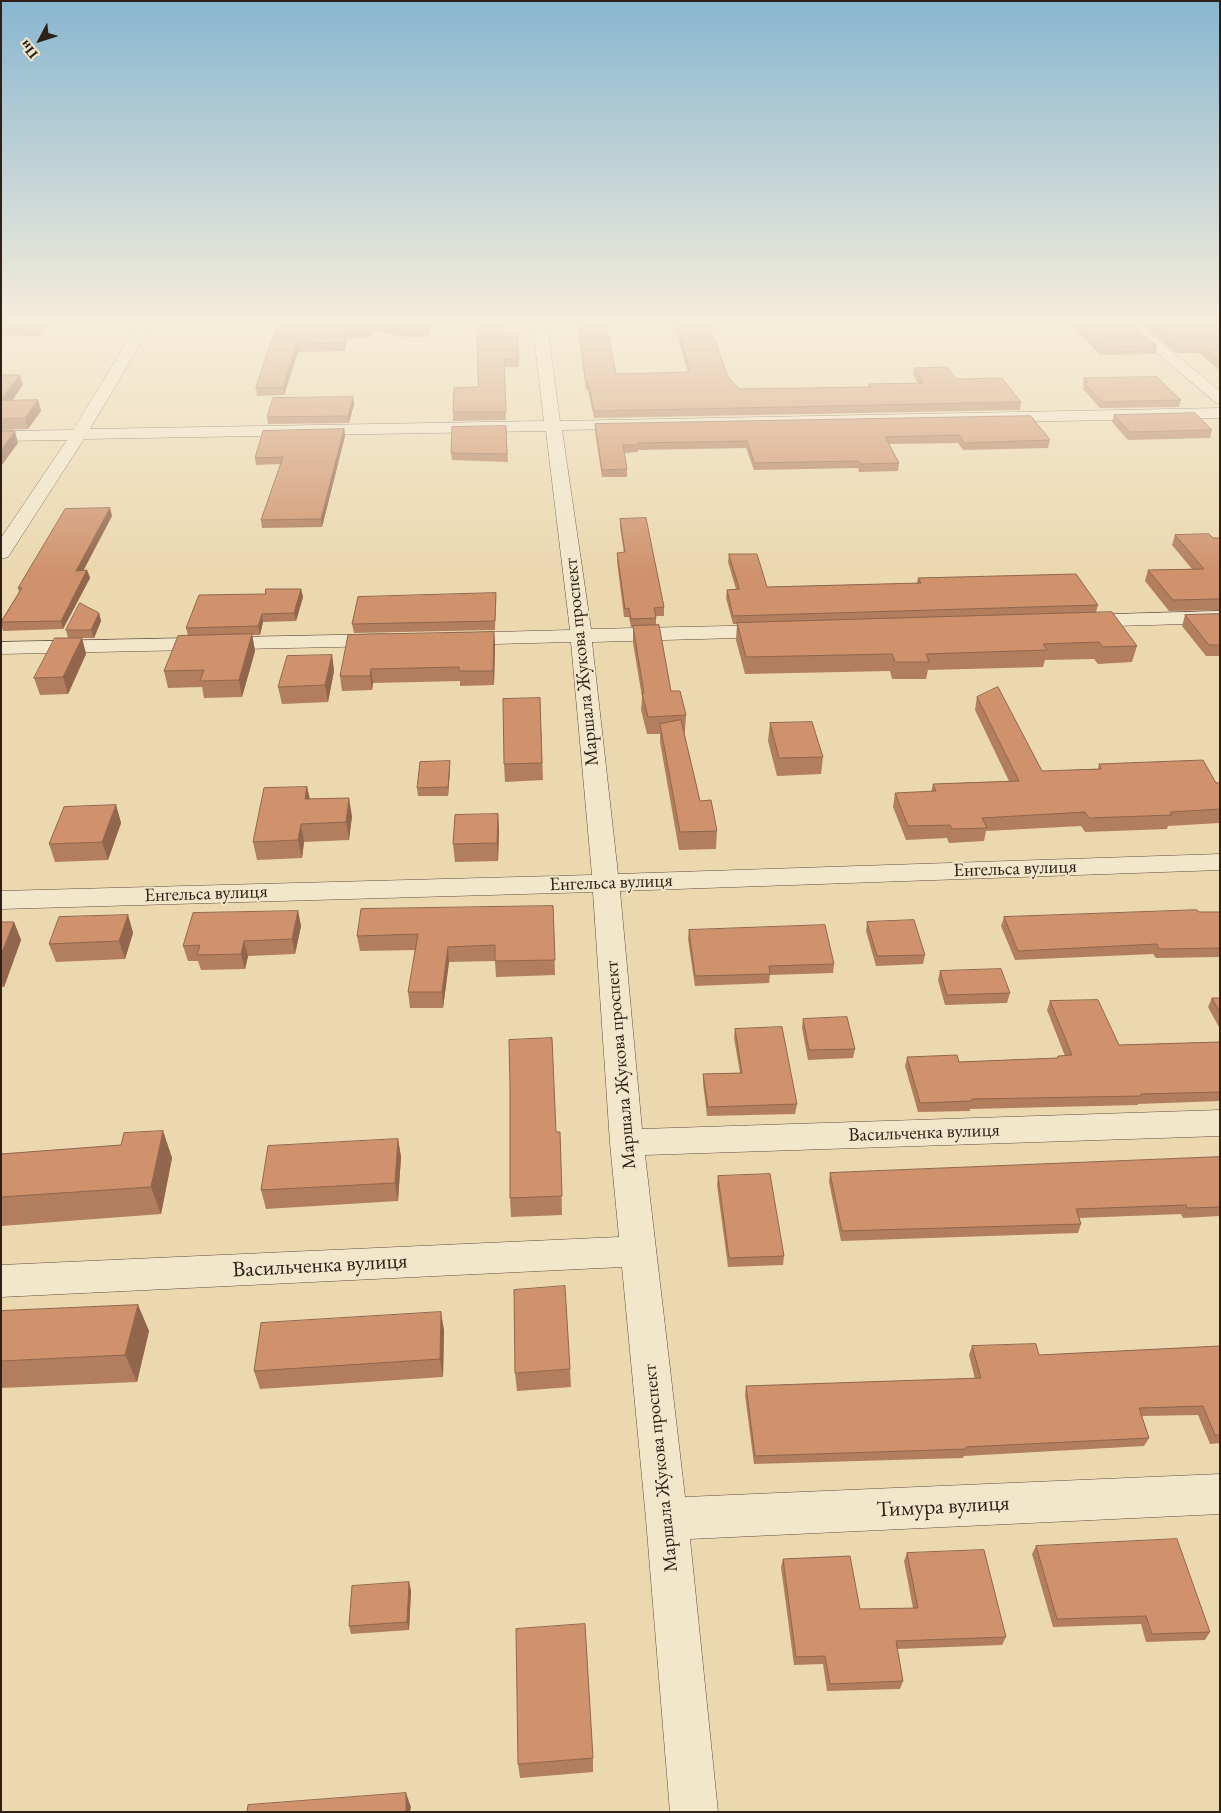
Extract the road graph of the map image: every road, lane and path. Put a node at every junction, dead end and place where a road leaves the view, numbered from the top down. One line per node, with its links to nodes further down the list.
1 (97, 404): 5 (street)
2 (550, 404): 4 (street, Маршала Жукова проспект)
3 (1220, 412): 4 (street)
4 (553, 425): 5 (street); 11 (street, Маршала Жукова проспект)
5 (79, 434): 6 (street); 7 (street)
6 (1, 436)
7 (1, 553)
8 (1220, 617): 9 (street)
9 (1060, 622)
10 (791, 630): 11 (street)
11 (581, 636): 12 (street); 16 (street, Маршала Жукова проспект)
12 (440, 639)
13 (400, 640): 14 (street)
14 (1, 648)
15 (1220, 862): 16 (street, Енгельса вулиця)
16 (606, 883): 17 (street, Енгельса вулиця); 19 (street, Маршала Жукова проспект)
17 (1, 900)
18 (1220, 1123): 19 (street, Васильченка вулиця)
19 (627, 1143): 20 (street, Маршала Жукова проспект)
20 (638, 1251): 21 (street, Васильченка вулиця); 23 (street, Маршала Жукова проспект)
21 (1, 1281)
22 (1220, 1494): 23 (street, Тимура вулиця)
23 (667, 1519): 24 (street, Маршала Жукова проспект)
24 (694, 1812)

